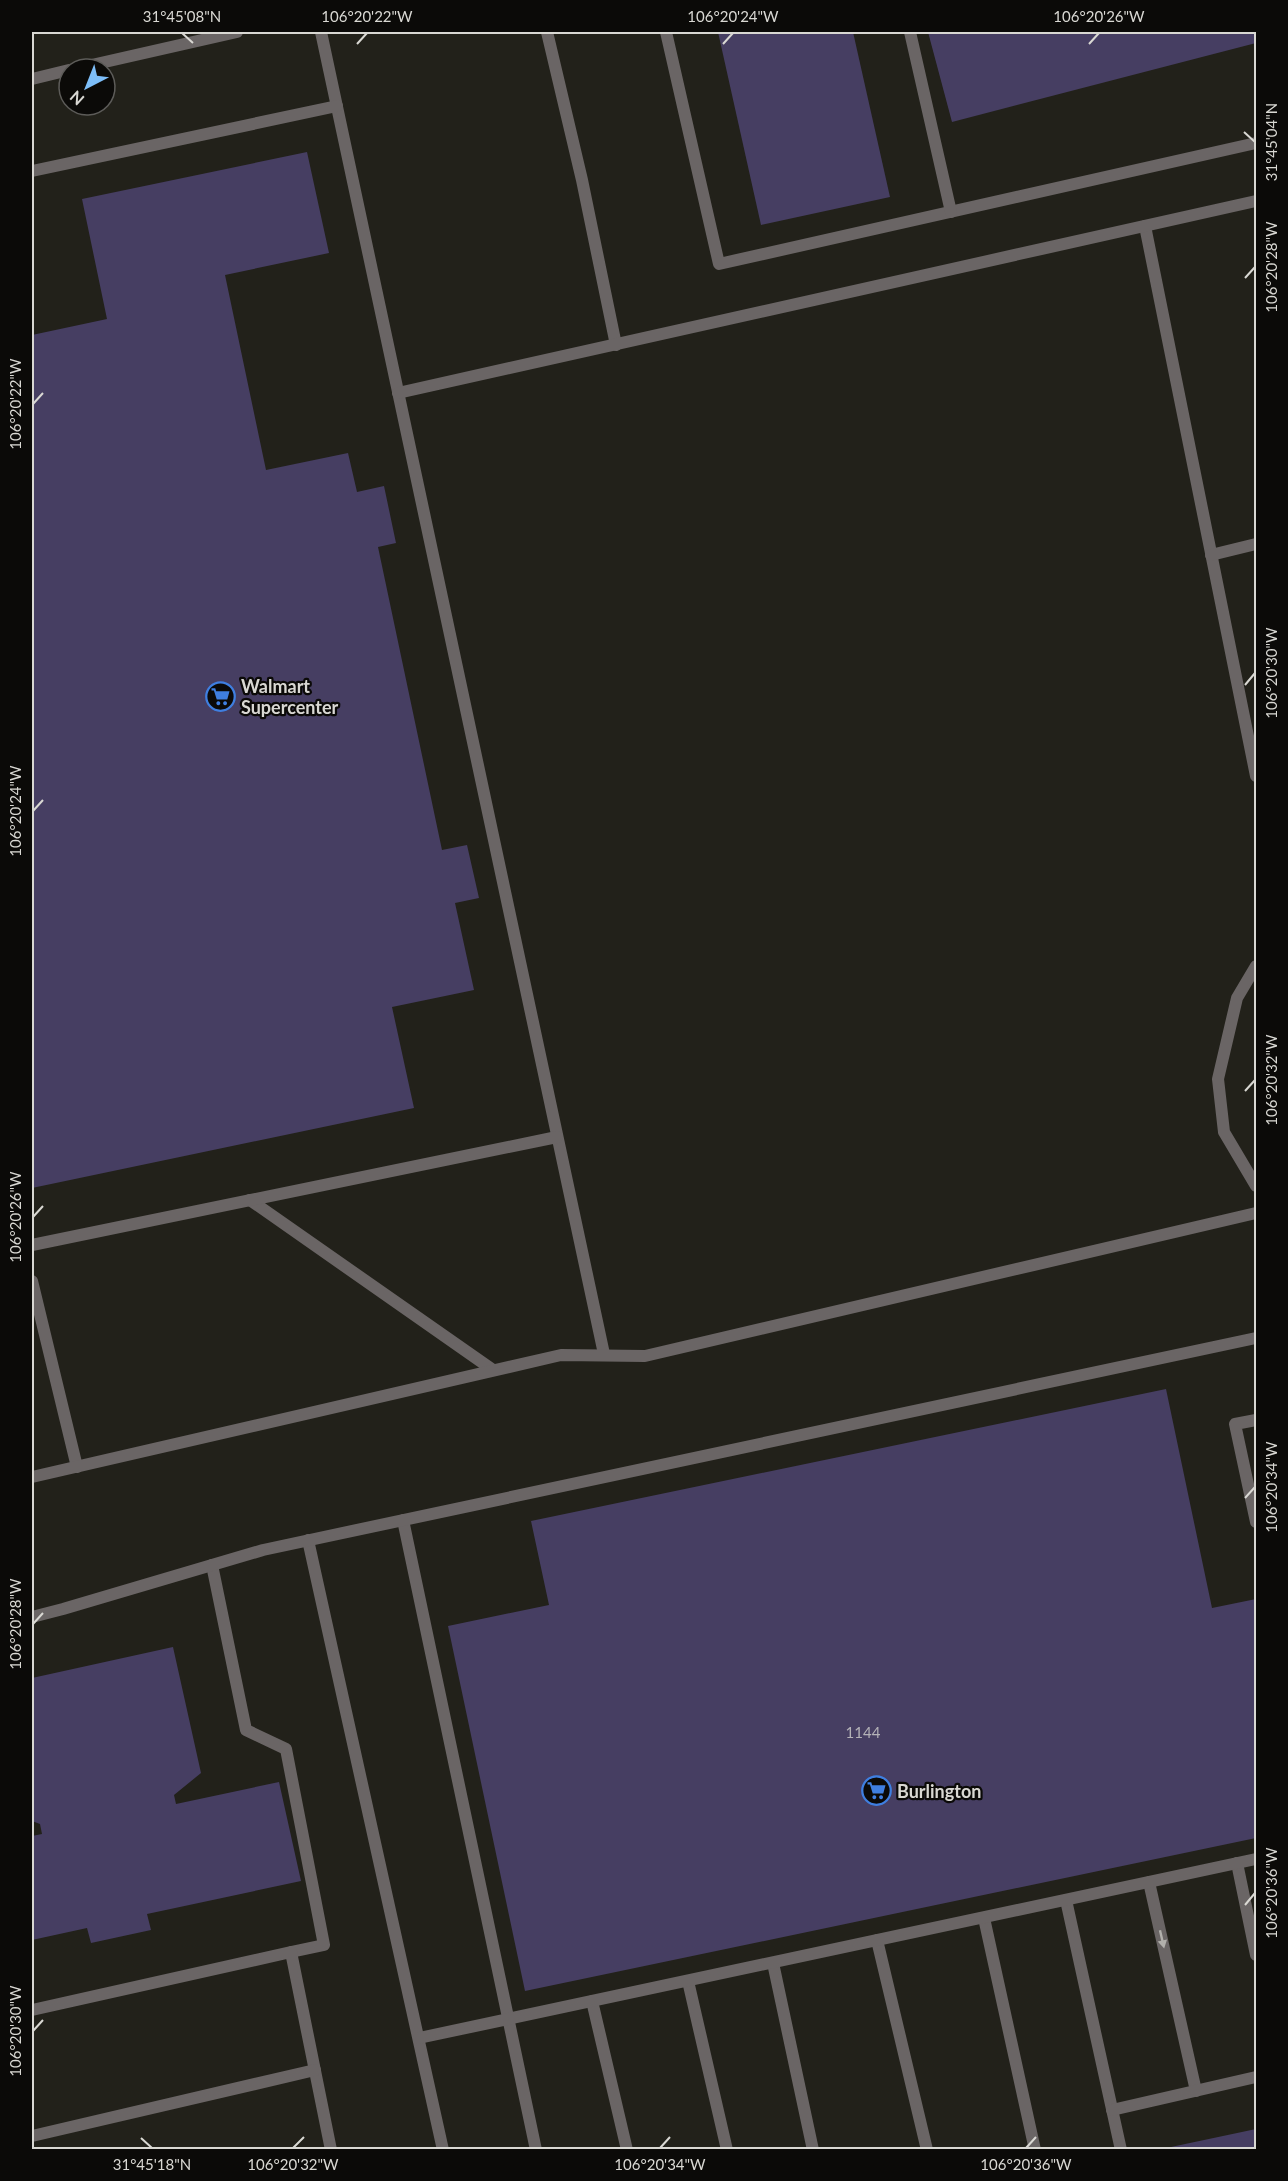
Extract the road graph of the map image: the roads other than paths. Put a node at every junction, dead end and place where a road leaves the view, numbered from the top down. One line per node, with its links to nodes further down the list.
1 (237, 32): 6 (lane)
2 (321, 32): 9 (lane)
3 (547, 32): 15 (lane)
4 (666, 32): 13 (lane)
5 (910, 32): 13 (lane)
6 (117, 59)
7 (57, 73): 8 (lane)
8 (32, 79)
9 (337, 106): 11 (lane); 16 (lane)
10 (1257, 143): 13 (lane)
11 (32, 171)
12 (1257, 201): 14 (lane)
13 (951, 212)
14 (1145, 226): 15 (lane); 18 (lane)
15 (616, 345): 16 (lane)
16 (398, 393): 21 (lane)
17 (1257, 544): 18 (lane)
18 (1211, 555): 19 (lane)
19 (1257, 776)
20 (1257, 966): 22 (lane)
21 (558, 1137): 23 (lane); 28 (lane)
22 (1257, 1186)
23 (250, 1200): 25 (lane); 29 (lane)
24 (1257, 1213): 28 (lane)
25 (32, 1245)
26 (32, 1281): 31 (lane)
27 (1257, 1338): 33 (lane)
28 (604, 1354): 29 (lane)
29 (493, 1370): 31 (lane)
30 (1257, 1420): 34 (lane)
31 (77, 1467): 32 (lane)
32 (32, 1477)
33 (403, 1520): 35 (lane); 50 (lane)
34 (1257, 1522)
35 (308, 1540): 36 (lane); 51 (lane)
36 (212, 1566): 37 (lane); 44 (lane)
37 (32, 1617)
38 (1257, 1859): 39 (lane)
39 (1237, 1863): 40 (lane); 45 (lane)
40 (1149, 1882): 41 (lane); 54 (lane, one-way to 54)
41 (1066, 1900): 42 (lane); 55 (lane)
42 (984, 1918): 43 (lane); 64 (lane)
43 (877, 1940): 46 (lane); 63 (lane)
44 (291, 1952): 49 (lane); 52 (lane)
45 (1257, 1956)
46 (772, 1963): 47 (lane); 62 (lane)
47 (688, 1981): 48 (lane); 61 (lane)
48 (592, 2001): 50 (lane); 60 (lane)
49 (32, 2010)
50 (510, 2018): 51 (lane); 59 (lane)
51 (419, 2038): 58 (lane)
52 (315, 2070): 56 (lane); 57 (lane)
53 (1257, 2077): 54 (lane)
54 (1196, 2091): 55 (lane)
55 (1112, 2110): 65 (lane)
56 (32, 2136)
57 (331, 2150)
58 (443, 2150)
59 (536, 2150)
60 (627, 2150)
61 (726, 2150)
62 (813, 2150)
63 (927, 2150)
64 (1035, 2150)
65 (1121, 2150)

